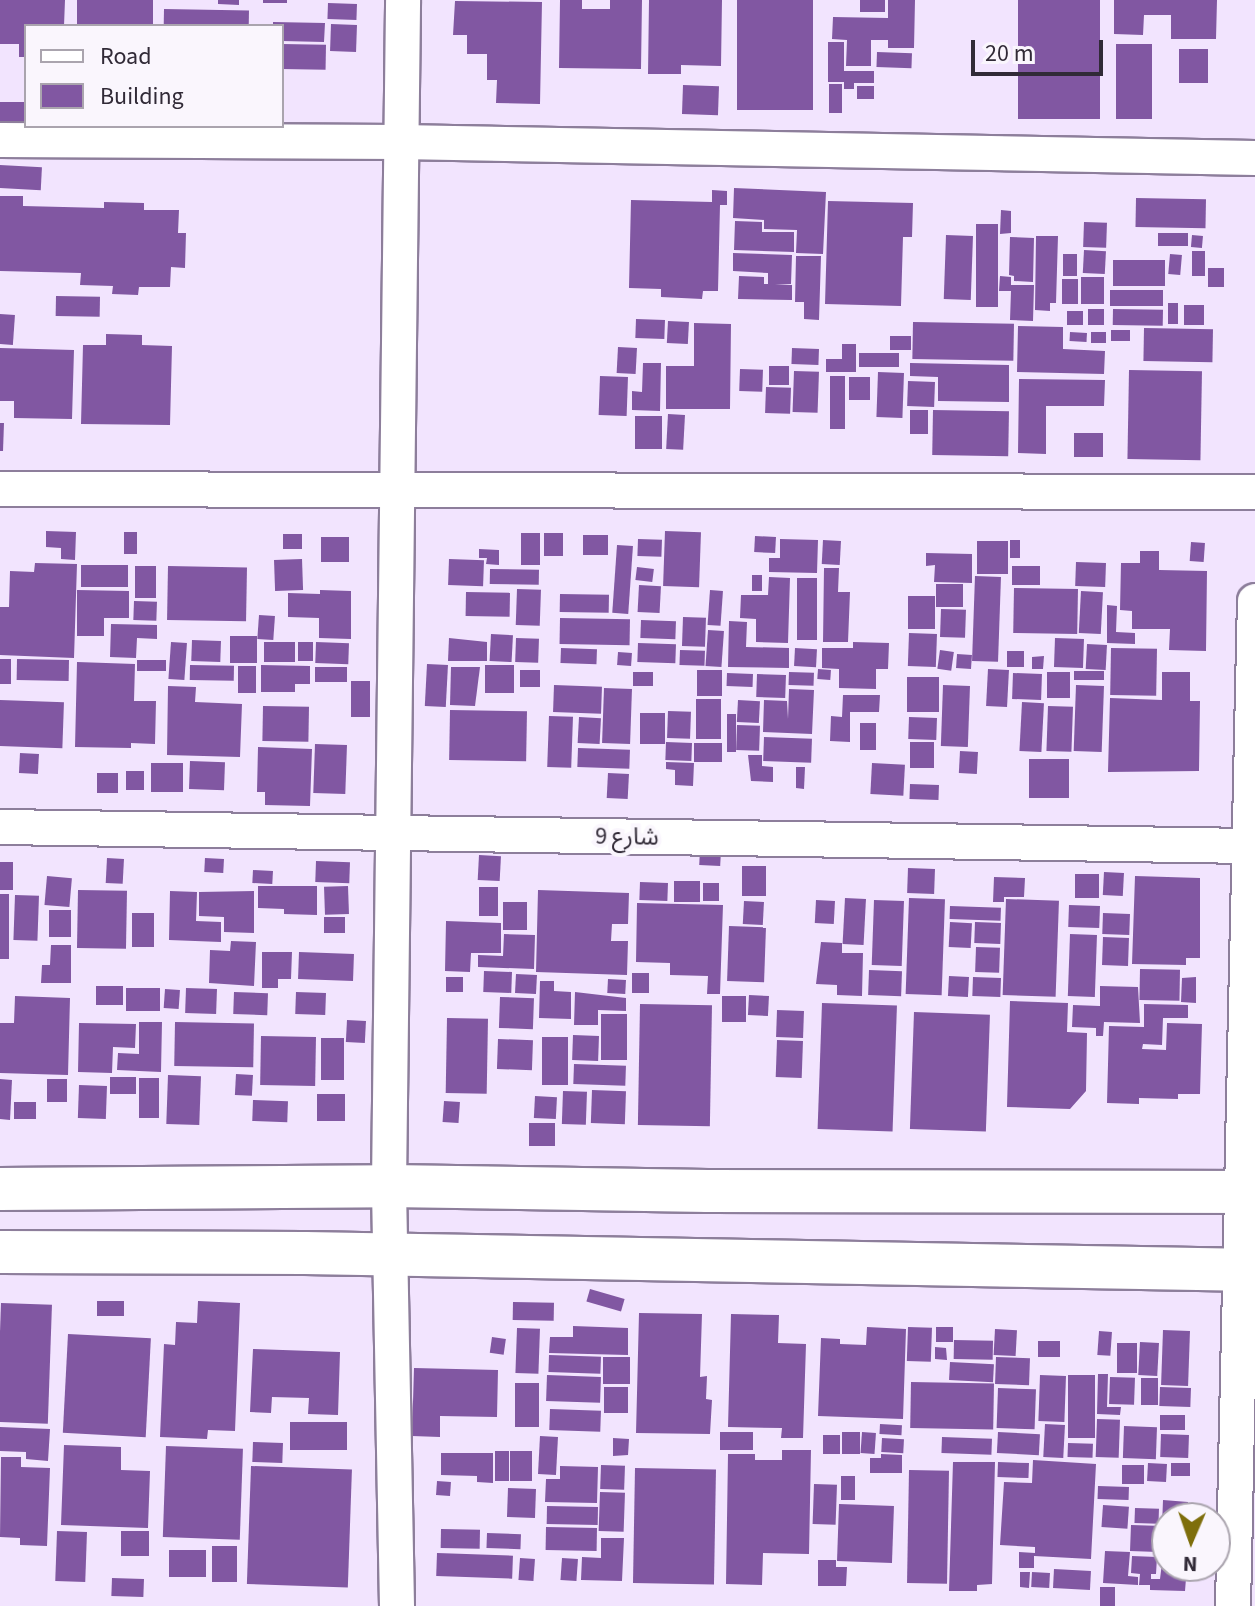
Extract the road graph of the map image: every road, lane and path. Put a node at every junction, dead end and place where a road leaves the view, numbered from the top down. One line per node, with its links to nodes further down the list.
1 (403, 0): 3 (street)
2 (0, 140): 3 (street)
3 (400, 142): 4 (street); 6 (street)
4 (1255, 158)
5 (0, 489): 6 (street)
6 (396, 491): 7 (street); 10 (street)
7 (1255, 492)
8 (1255, 601): 11 (street)
9 (0, 827): 10 (street, شارع 9)
10 (394, 833): 11 (street, شارع 9); 12 (street)
11 (1252, 846): 14 (street)
12 (389, 1186): 13 (street); 14 (street); 16 (street)
13 (0, 1189)
14 (1249, 1192): 17 (street)
15 (0, 1252): 16 (street)
16 (392, 1255): 17 (street); 18 (street)
17 (1248, 1270): 19 (street)
18 (397, 1606)
19 (1233, 1606)

